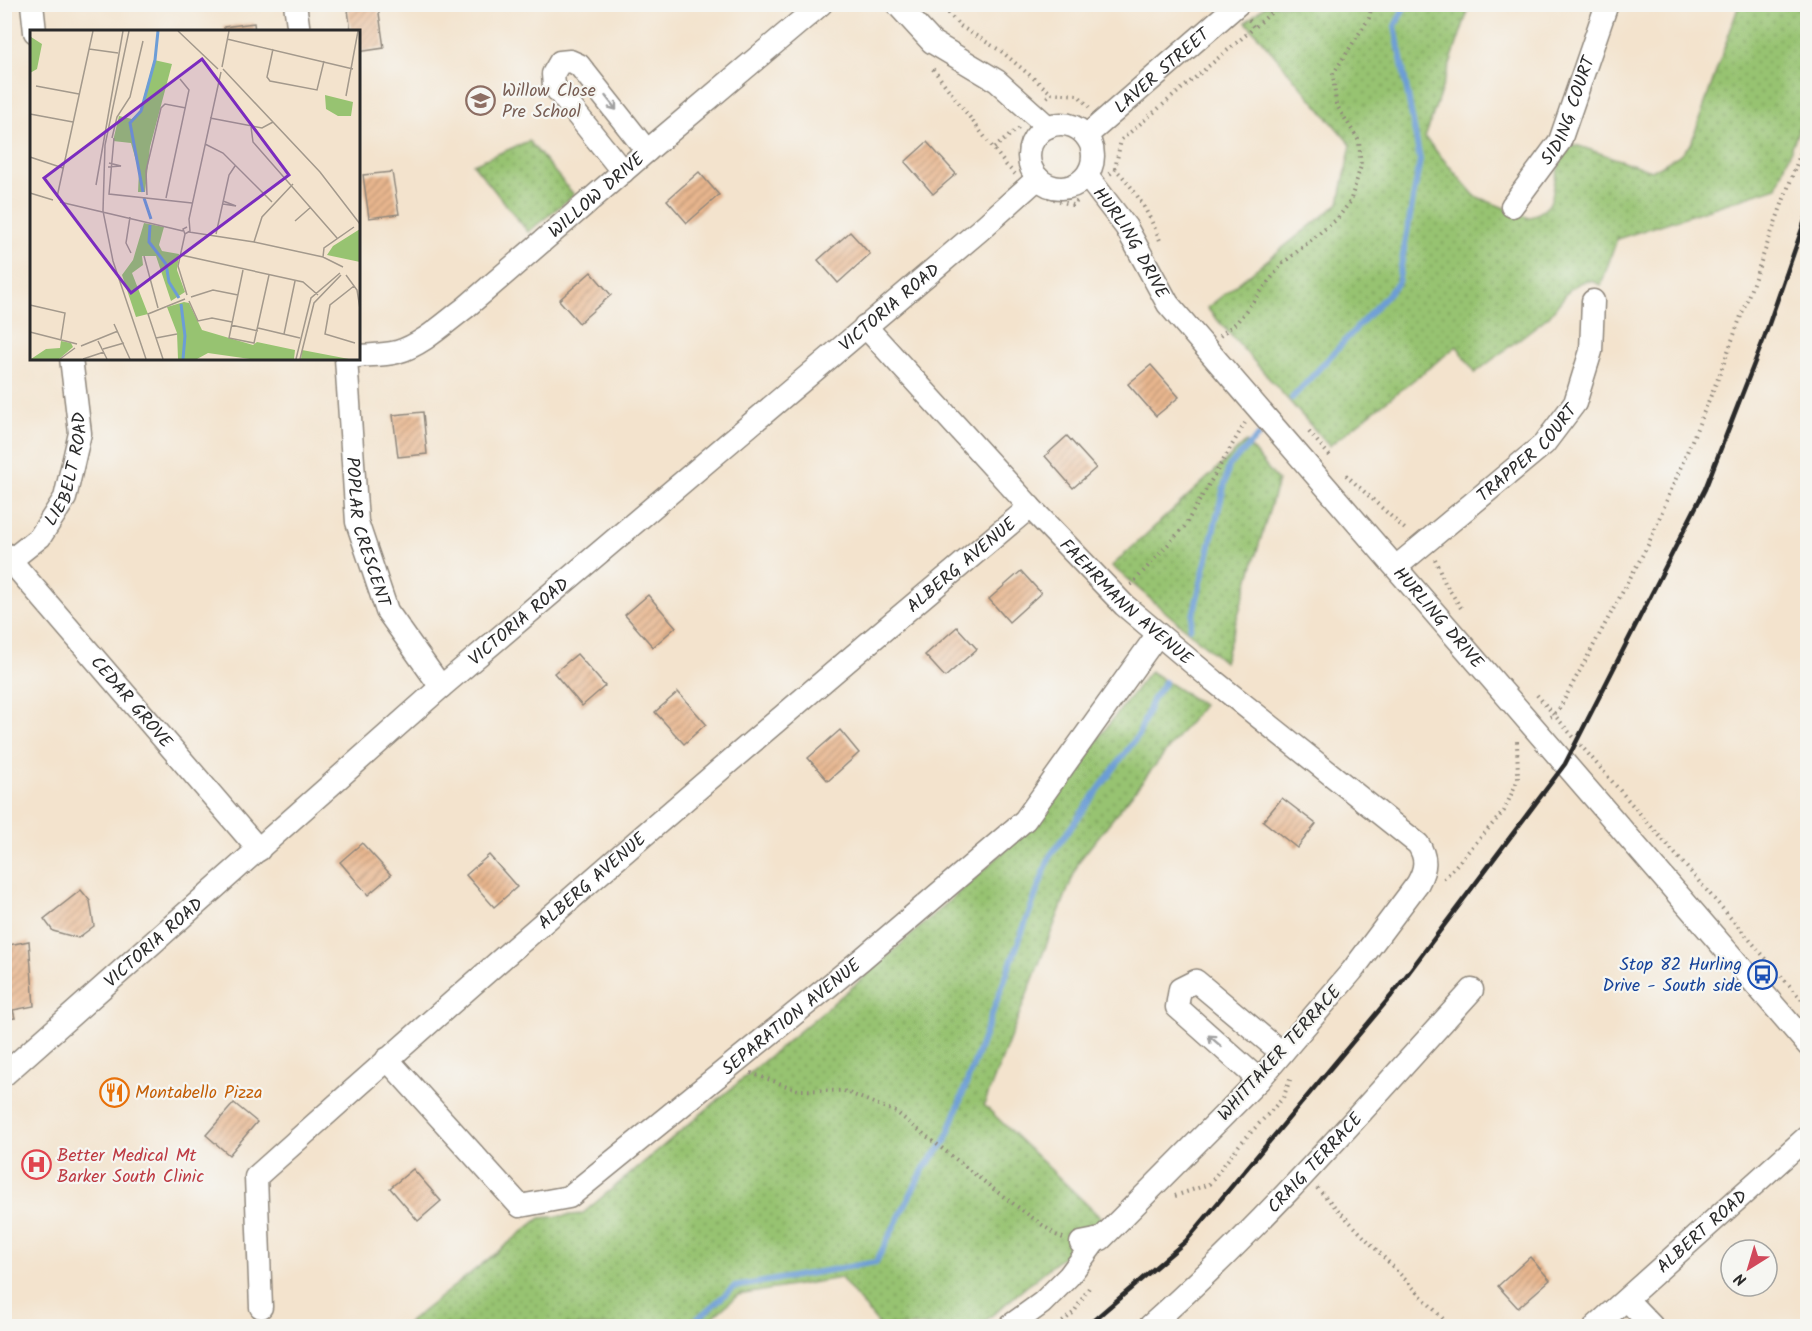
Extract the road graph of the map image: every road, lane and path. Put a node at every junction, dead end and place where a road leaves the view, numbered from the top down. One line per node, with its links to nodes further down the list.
1 (32, 4): 11 (street)
2 (295, 4): 12 (street)
3 (821, 4): 18 (street, WILLOW DRIVE)
4 (897, 4): 15 (street)
5 (940, 4): 14 (path)
6 (1281, 4): 10 (path)
7 (1372, 4): 28 (path)
8 (1607, 4): 23 (street, SIDING COURT)
9 (1241, 8): 10 (path); 17 (street, LAVER STREET)
10 (1254, 28): 19 (path)
11 (35, 30)
12 (299, 30)
13 (927, 62): 22 (path)
14 (1051, 93)
15 (1048, 127): 17 (street); 22 (street)
16 (1808, 133): 47 (path)
17 (1086, 136): 21 (street)
18 (647, 150): 20 (street, WILLOW DRIVE); 20 (street, one-way to 18)
19 (1115, 169): 21 (path); 24 (path)
20 (623, 172): 31 (street, WILLOW DRIVE)
21 (1091, 181): 22 (street); 22 (path); 30 (street, HURLING DRIVE)
22 (1033, 182): 27 (street, VICTORIA ROAD)
23 (1512, 206)
24 (1163, 249)
25 (1593, 301): 39 (street, TRAPPER COURT)
26 (1216, 324): 28 (path)
27 (866, 326): 38 (street, FAEHRMANN AVENUE); 45 (street, VICTORIA ROAD)
28 (1223, 333): 29 (path); 30 (path)
29 (1230, 341)
30 (1206, 348): 41 (street, HURLING DRIVE)
31 (360, 356)
32 (71, 360): 40 (street, LIEBELT ROAD)
33 (346, 360): 45 (street, POPLAR CRESCENT)
34 (1242, 416): 42 (path)
35 (1306, 429): 36 (path)
36 (1335, 463)
37 (1342, 471): 39 (path)
38 (1030, 507): 42 (street, FAEHRMANN AVENUE); 55 (street, ALBERG AVENUE)
39 (1424, 544): 41 (street, TRAPPER COURT); 43 (path)
40 (8, 556): 50 (street, CEDAR GROVE)
41 (1396, 567): 48 (street, HURLING DRIVE)
42 (1118, 598): 44 (street, FAEHRMANN AVENUE)
43 (1467, 617)
44 (1158, 634): 49 (street, FAEHRMANN AVENUE); 56 (street, SEPARATION AVENUE)
45 (441, 687): 50 (street, VICTORIA ROAD)
46 (1530, 688): 47 (path)
47 (1554, 714): 48 (path); 52 (path)
48 (1534, 729): 53 (street, HURLING DRIVE)
49 (1418, 843): 54 (street, WHITTAKER TERRACE)
50 (260, 850): 57 (street, VICTORIA ROAD)
51 (1472, 990): 60 (street, CRAIG TERRACE)
52 (1808, 1007)
53 (1808, 1045)
54 (1282, 1053): 58 (street, WHITTAKER TERRACE); 58 (street, one-way to 54)
55 (387, 1059): 56 (street, SEPARATION AVENUE); 63 (street, ALBERG AVENUE)
56 (730, 1066): 61 (path)
57 (5, 1073)
58 (1259, 1080): 61 (street, WHITTAKER TERRACE)
59 (1808, 1136): 62 (street, ALBERT ROAD)
60 (1304, 1174): 65 (street, CRAIG TERRACE); 66 (path)
61 (1088, 1242): 64 (street, WHITTAKER TERRACE)
62 (1627, 1300): 67 (street, ALBERT ROAD); 68 (street)
63 (261, 1307)
64 (1010, 1326)
65 (1150, 1326)
66 (1450, 1326)
67 (1596, 1326)
68 (1652, 1326)

